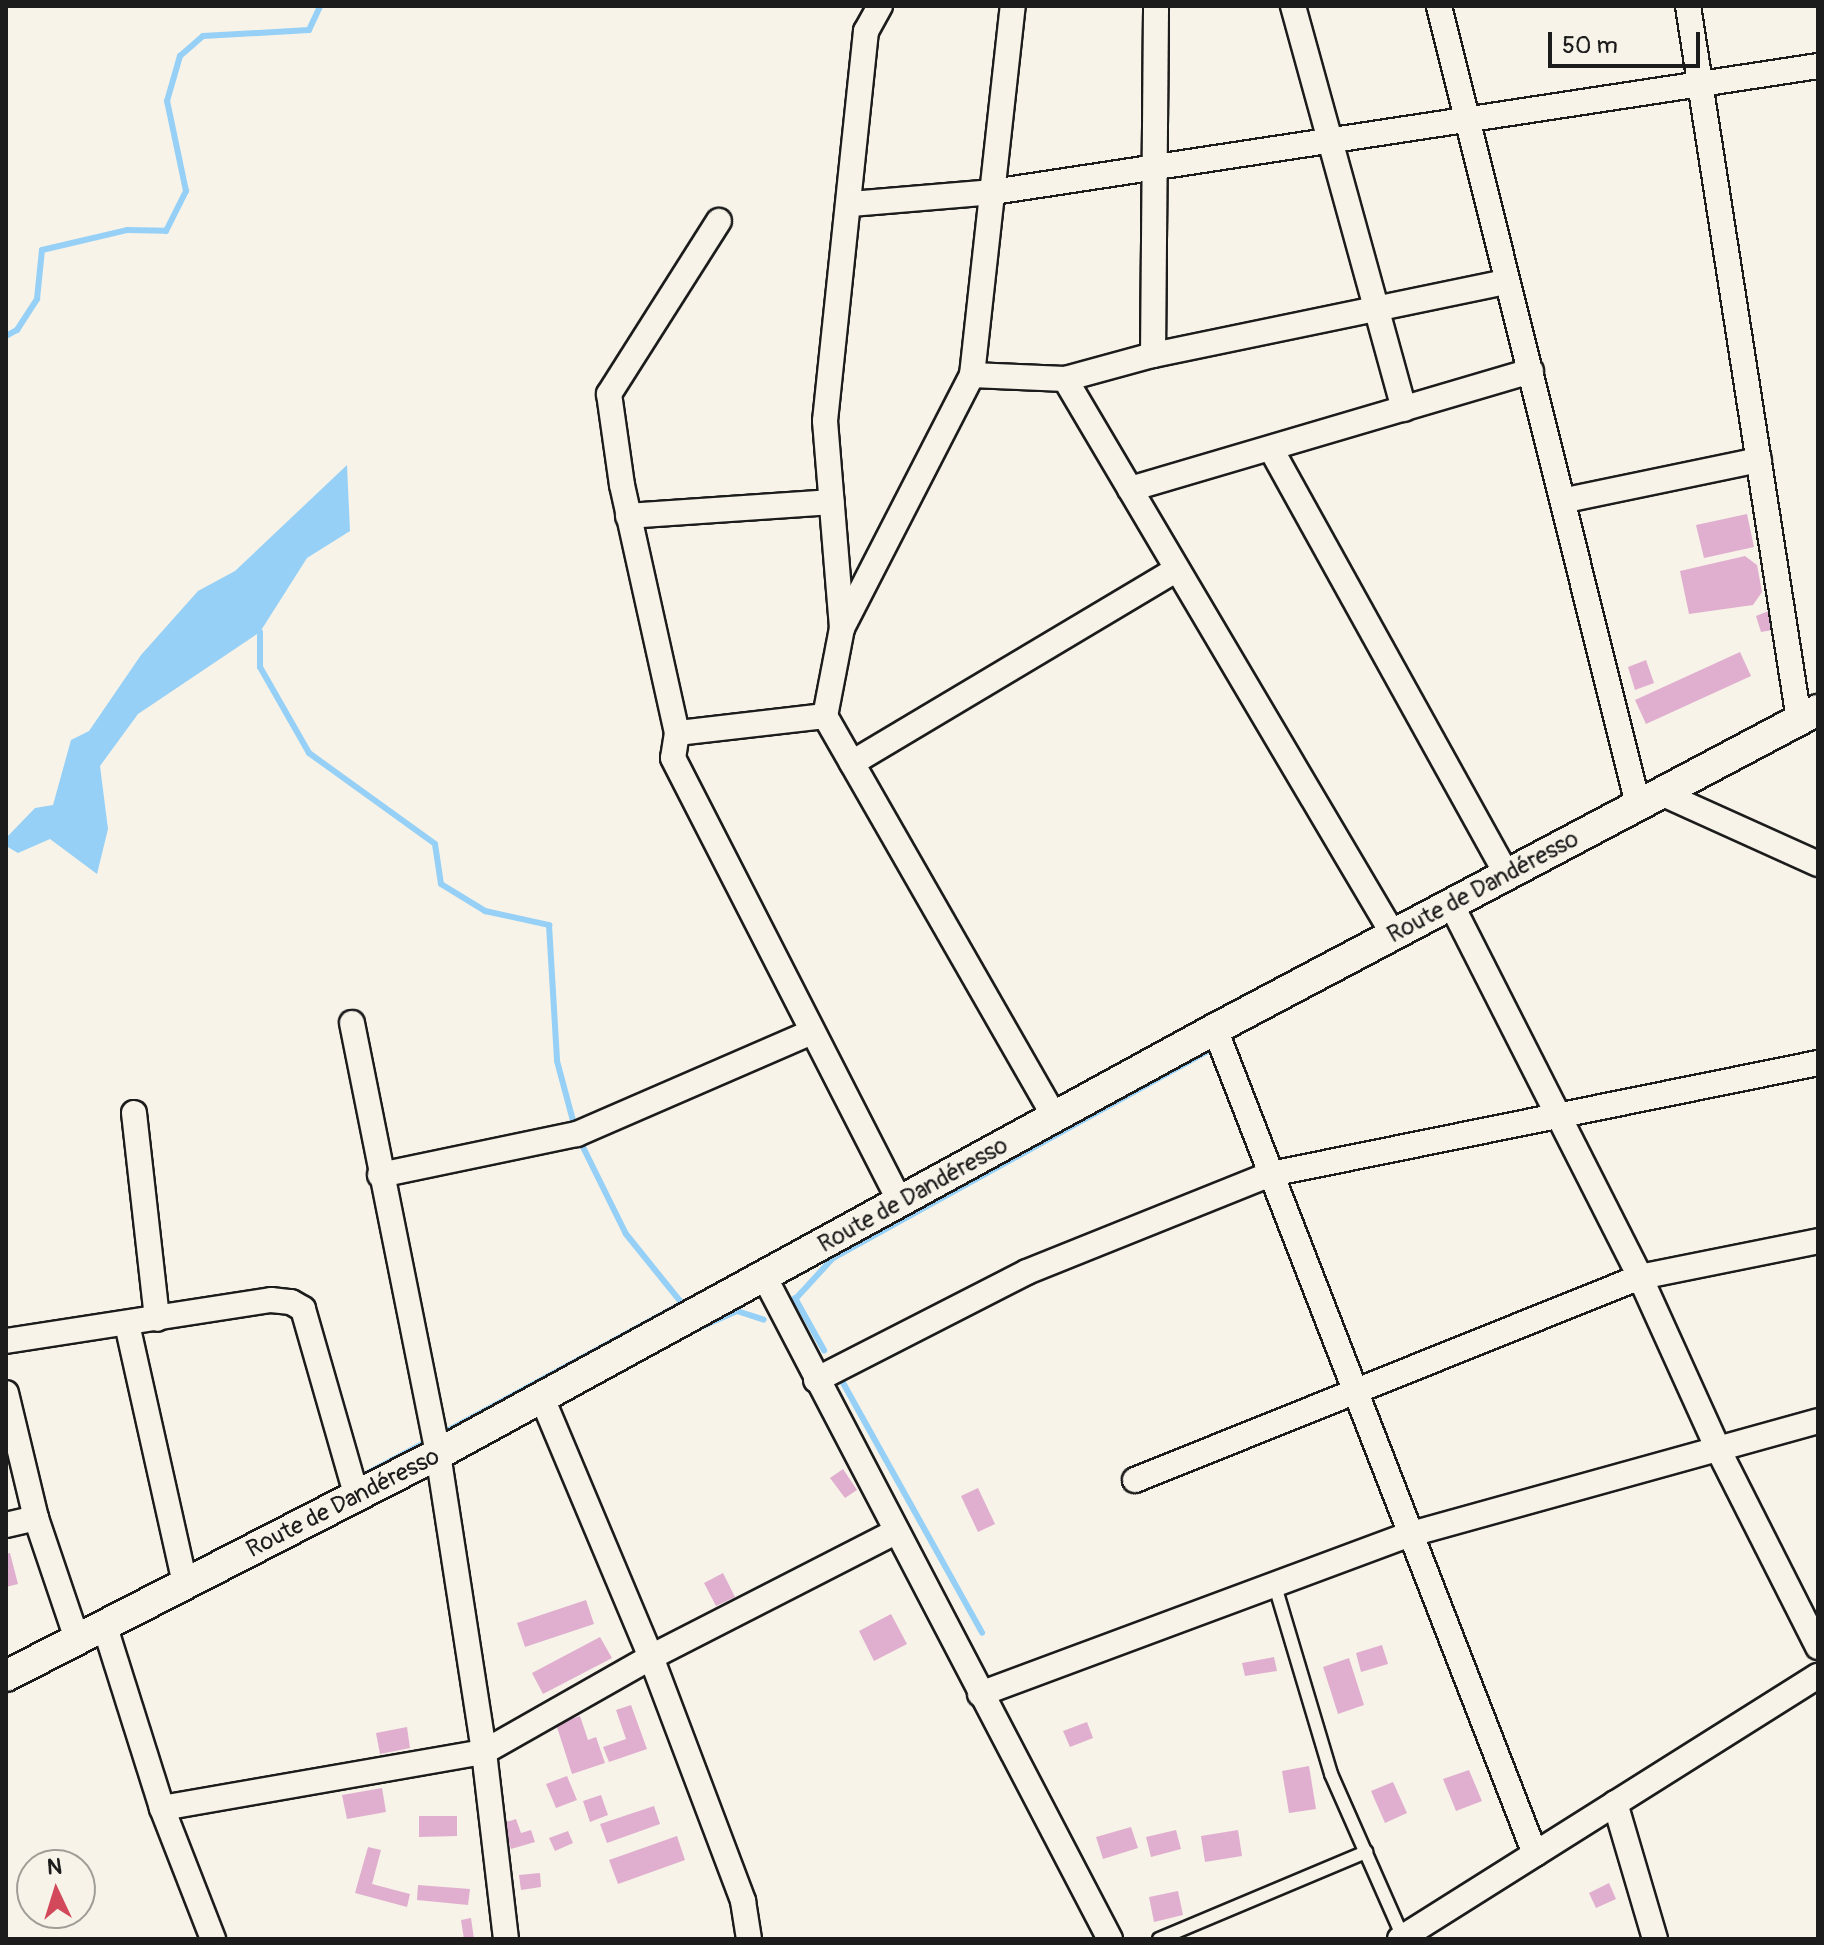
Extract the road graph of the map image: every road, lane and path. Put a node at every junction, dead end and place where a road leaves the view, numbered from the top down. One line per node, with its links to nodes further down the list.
1 (880, 6): 13 (street)
2 (1013, 6): 12 (street)
3 (1156, 6): 11 (street)
4 (1293, 6): 10 (street)
5 (1439, 6): 9 (street)
6 (1688, 6): 8 (street)
7 (1818, 66): 8 (street)
8 (1701, 86): 9 (street); 23 (street)
9 (1468, 121): 10 (street); 15 (street)
10 (1330, 143): 11 (street); 16 (street)
11 (1155, 168): 12 (street); 17 (street)
12 (993, 192): 13 (street); 19 (street)
13 (851, 204): 26 (street)
14 (719, 221): 27 (street)
15 (1504, 282): 16 (street); 18 (street)
16 (1376, 310): 17 (street); 21 (street)
17 (1153, 355): 20 (street)
18 (1531, 371): 21 (street); 25 (street)
19 (972, 375): 20 (street); 29 (street)
20 (1065, 379): 24 (street)
21 (1404, 409): 22 (street)
22 (1271, 449): 24 (street); 36 (street)
23 (1759, 460): 25 (street); 30 (street)
24 (1130, 489): 28 (street)
25 (1566, 500): 34 (street)
26 (832, 502): 27 (street); 29 (street)
27 (628, 516): 32 (street)
28 (1177, 569): 33 (street); 38 (street)
29 (842, 628): 31 (street)
30 (1809, 715): 34 (street, Route de Dandéresso)
31 (825, 716): 32 (street); 33 (street)
32 (677, 733): 41 (street)
33 (852, 763): 45 (street)
34 (1650, 799): 35 (street); 36 (street, Route de Dandéresso)
35 (1818, 864)
36 (1507, 874): 37 (street, Route de Dandéresso)
37 (1451, 904): 38 (street, Route de Dandéresso); 44 (street)
38 (1393, 934): 40 (street, Route de Dandéresso)
39 (352, 1023): 47 (street)
40 (1215, 1029): 45 (street, Route de Dandéresso); 46 (street)
41 (812, 1032): 47 (street); 48 (street)
42 (1818, 1063): 44 (street)
43 (134, 1113): 52 (street)
44 (1560, 1116): 46 (street); 50 (street)
45 (1055, 1117): 48 (street, Route de Dandéresso)
46 (1271, 1174): 55 (street); 56 (street)
47 (380, 1175): 61 (street)
48 (900, 1202): 51 (street, Route de Dandéresso)
49 (1818, 1241): 50 (street)
50 (1640, 1277): 56 (street); 60 (street)
51 (765, 1278): 55 (street); 58 (street, Route de Dandéresso)
52 (157, 1319): 53 (street); 63 (street)
53 (127, 1324): 54 (street); 68 (street)
54 (6, 1341)
55 (816, 1380): 66 (street)
56 (1355, 1391): 62 (street); 67 (street)
57 (6, 1393): 64 (street)
58 (542, 1398): 61 (street, Route de Dandéresso); 73 (street)
59 (1818, 1421): 60 (street)
60 (1717, 1447): 67 (street); 72 (street)
61 (438, 1454): 63 (street, Route de Dandéresso); 77 (street)
62 (1135, 1480)
63 (357, 1497): 68 (street, Route de Dandéresso)
64 (36, 1518): 65 (street); 71 (street)
65 (6, 1525)
66 (897, 1531): 73 (street); 76 (street)
67 (1411, 1534): 69 (street); 81 (street)
68 (185, 1584): 70 (street, Route de Dandéresso)
69 (1275, 1586): 76 (street); 80 (lane)
70 (104, 1624): 71 (street, Route de Dandéresso); 79 (street)
71 (77, 1639): 74 (street, Route de Dandéresso)
72 (1818, 1647)
73 (651, 1657): 77 (street); 85 (street)
74 (6, 1676)
75 (1818, 1676): 78 (street)
76 (980, 1694): 86 (street)
77 (484, 1752): 79 (street); 84 (street)
78 (1615, 1803): 81 (street); 88 (street)
79 (162, 1808): 83 (street)
80 (1366, 1852): 82 (lane); 87 (lane)
81 (1535, 1854): 82 (street)
82 (1402, 1938)
83 (213, 1939)
84 (506, 1939)
85 (749, 1939)
86 (1110, 1939)
87 (1159, 1939)
88 (1655, 1939)

